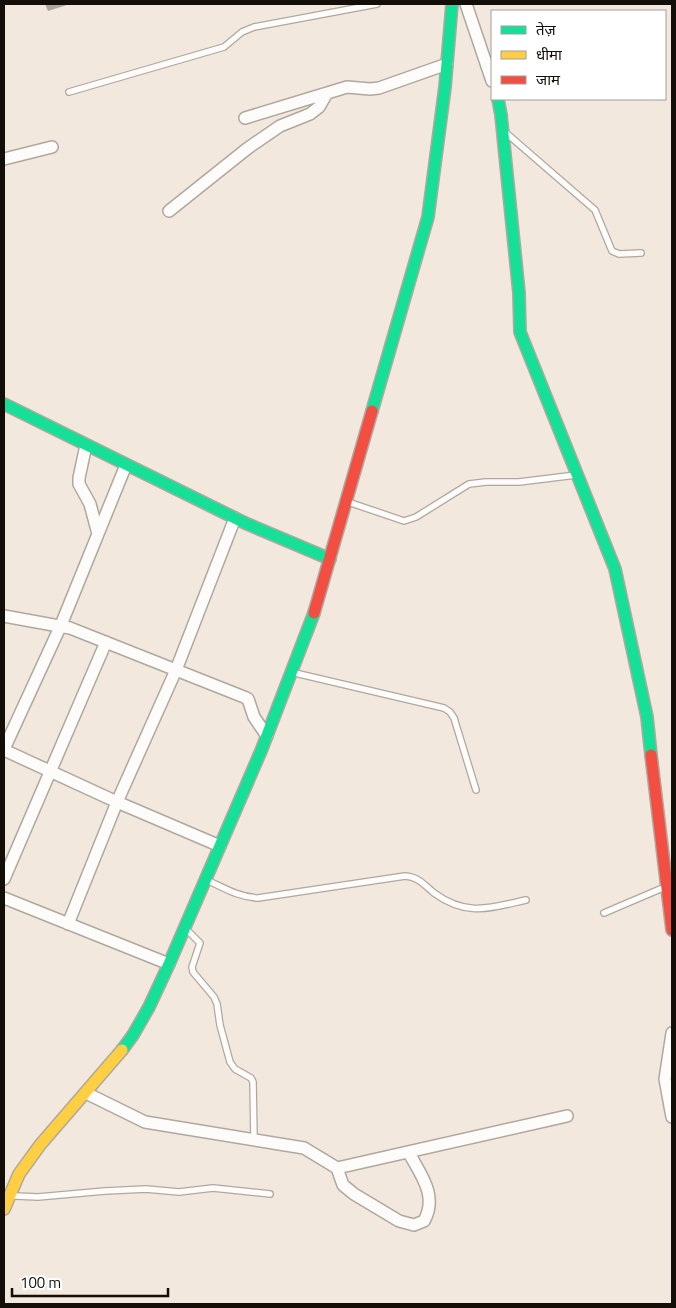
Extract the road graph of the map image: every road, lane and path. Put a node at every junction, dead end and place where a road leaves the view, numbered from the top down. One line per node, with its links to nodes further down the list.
1 (377, 4): 6 (lane)
2 (452, 4): 4 (main road)
3 (466, 4): 5 (street)
4 (447, 64): 7 (street); 19 (main road)
5 (491, 78)
6 (69, 92)
7 (327, 93): 9 (street); 13 (street)
8 (498, 100): 10 (main road)
9 (245, 118)
10 (503, 131): 14 (lane); 18 (main road)
11 (52, 147): 12 (street)
12 (4, 159)
13 (169, 211)
14 (641, 253)
15 (4, 404): 16 (main road)
16 (86, 445): 17 (main road); 21 (street)
17 (126, 464): 20 (main road); 21 (street)
18 (578, 474): 19 (lane); 36 (main road)
19 (346, 501): 22 (main road)
20 (235, 518): 22 (main road); 26 (street)
21 (98, 534): 24 (street)
22 (330, 560): 27 (main road)
23 (4, 616): 24 (street)
24 (61, 625): 25 (street); 29 (street)
25 (106, 642): 26 (street); 30 (street)
26 (176, 670): 28 (street); 32 (street)
27 (292, 672): 28 (main road); 31 (lane)
28 (267, 736): 33 (main road)
29 (4, 750): 30 (street)
30 (50, 772): 32 (street); 34 (street)
31 (476, 790)
32 (116, 802): 33 (street); 41 (street)
33 (220, 846): 35 (main road)
34 (4, 879)
35 (206, 880): 38 (lane); 42 (main road)
36 (667, 886): 39 (lane); 40 (main road)
37 (4, 898): 41 (street)
38 (526, 900)
39 (604, 913)
40 (671, 913): 43 (main road)
41 (68, 924): 44 (street)
42 (185, 928): 44 (main road); 49 (lane)
43 (672, 930)
44 (169, 964): 46 (main road)
45 (672, 1033): 48 (street)
46 (86, 1093): 49 (street); 53 (main road)
47 (567, 1116): 50 (street)
48 (672, 1117)
49 (254, 1140): 51 (street)
50 (409, 1153): 51 (street); 51 (street)
51 (337, 1168)
52 (270, 1194): 53 (lane)
53 (8, 1195): 54 (main road)
54 (4, 1209)

